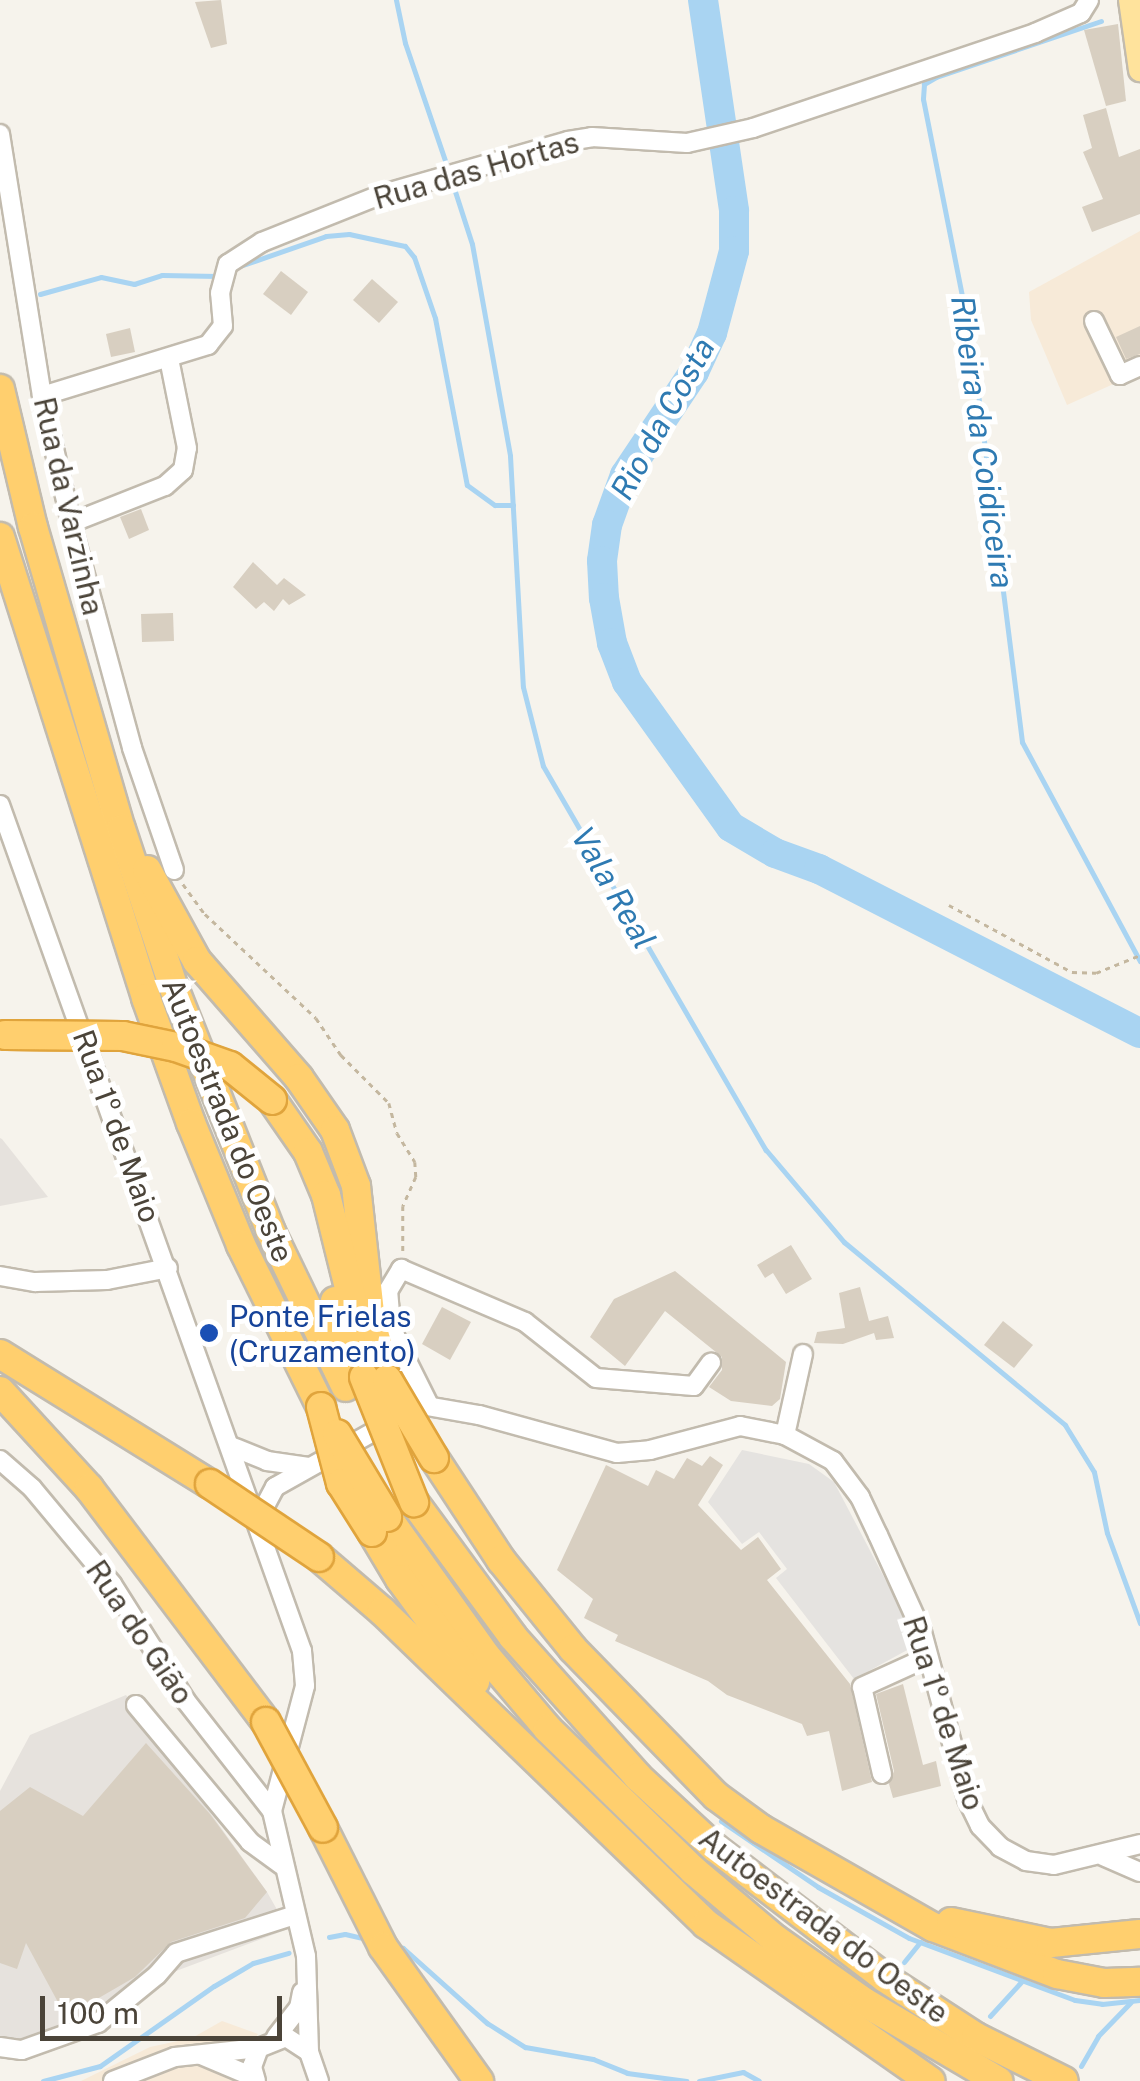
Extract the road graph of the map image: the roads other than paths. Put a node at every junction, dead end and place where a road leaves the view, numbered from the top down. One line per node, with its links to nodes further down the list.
1 (1090, 0): 6 (street, Rua das Hortas)
2 (1130, 0): 3 (main road)
3 (1140, 70)
4 (0, 134): 9 (street, Rua da Varzinha)
5 (1094, 321): 7 (street)
6 (169, 359): 9 (street, Rua das Hortas); 10 (street)
7 (1140, 366)
8 (0, 389): 13 (highway, Autoestrada do Oeste)
9 (42, 396): 10 (street, Rua da Varzinha)
10 (71, 524): 14 (street, Rua da Varzinha)
11 (0, 538): 32 (highway, Autoestrada do Oeste, bridge)
12 (0, 805): 16 (street, Rua 1º de Maio)
13 (121, 829): 21 (highway, Autoestrada do Oeste); 21 (highway)
14 (174, 870)
15 (2, 1035): 21 (highway, bridge)
16 (168, 1268): 17 (street); 25 (street, Rua 1º de Maio)
17 (0, 1276)
18 (0, 1354): 36 (highway, bridge)
19 (796, 1356): 24 (street)
20 (711, 1363): 23 (street)
21 (366, 1381): 42 (highway, bridge); 59 (highway, Autoestrada do Oeste, bridge)
22 (0, 1391): 56 (highway, bridge)
23 (430, 1405): 24 (street, Rua 1º de Maio); 28 (street)
24 (785, 1435): 33 (street, Rua 1º de Maio)
25 (233, 1447): 27 (street); 29 (street, Rua 1º de Maio)
26 (0, 1460): 37 (street, Rua do Gião)
27 (267, 1462): 28 (street); 29 (street)
28 (309, 1467): 30 (street)
29 (244, 1480): 30 (street); 31 (street, Rua 1º de Maio)
30 (275, 1486): 31 (street)
31 (258, 1519): 37 (street, Rua 1º de Maio)
32 (380, 1524): 36 (highway); 58 (highway, Autoestrada do Oeste)
33 (928, 1657): 35 (street); 39 (street, Rua 1º de Maio)
34 (136, 1705): 40 (street)
35 (882, 1774)
36 (566, 1790): 57 (highway)
37 (272, 1811): 40 (street)
38 (1140, 1844): 39 (street, Rua 1º de Maio)
39 (1103, 1856): 41 (street)
40 (282, 1865): 43 (street)
41 (1140, 1872)
42 (910, 1913): 44 (highway); 46 (highway)
43 (295, 1915): 45 (street); 48 (street)
44 (1140, 1934)
45 (306, 1956): 47 (street); 51 (street)
46 (1140, 1982)
47 (276, 2038): 49 (street); 51 (street)
48 (0, 2047)
49 (259, 2048): 50 (street); 52 (street)
50 (201, 2054): 52 (street); 53 (street)
51 (310, 2057): 54 (street); 55 (street)
52 (255, 2079)
53 (113, 2081)
54 (309, 2081)
55 (318, 2081)
56 (478, 2081)
57 (930, 2081)
58 (998, 2081)
59 (1064, 2081)

